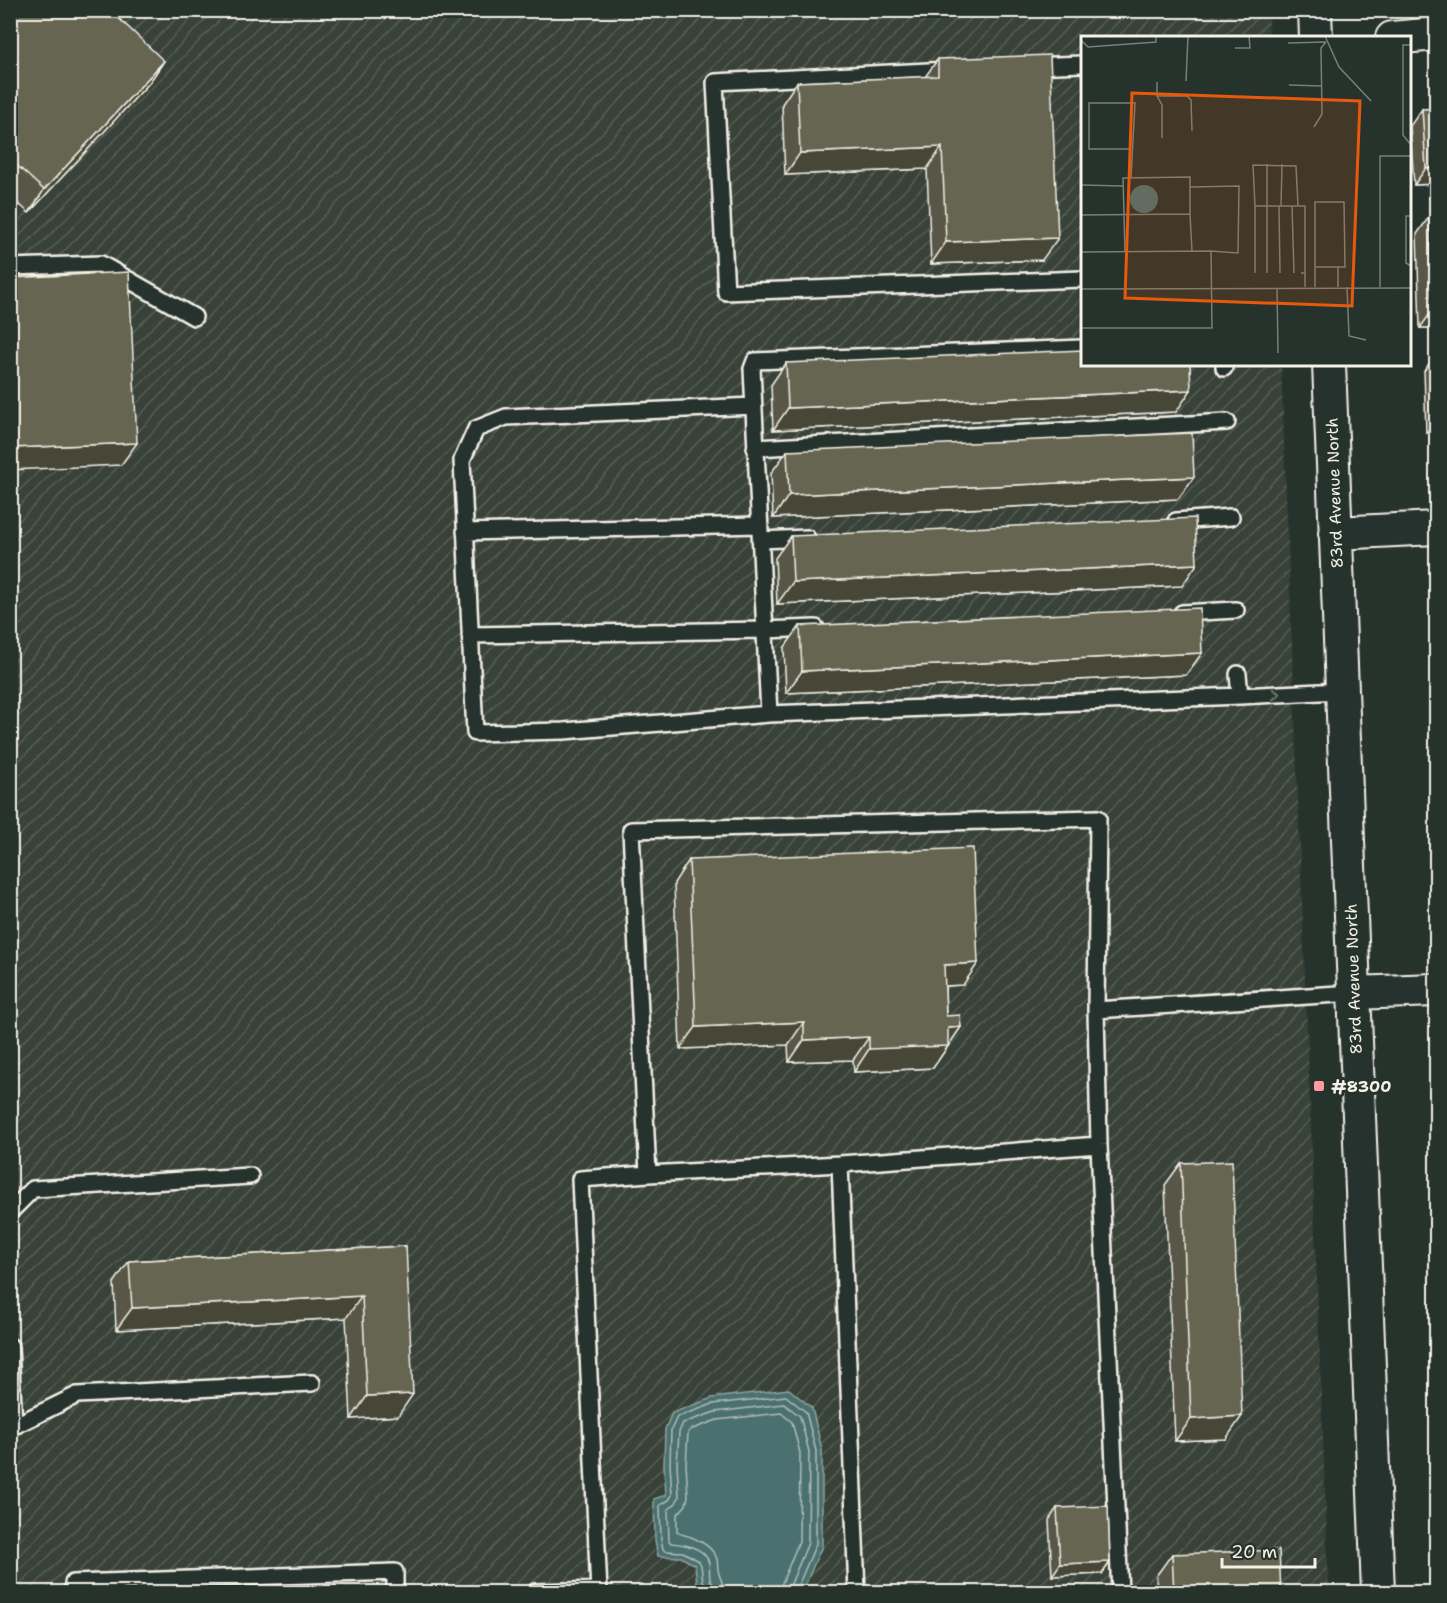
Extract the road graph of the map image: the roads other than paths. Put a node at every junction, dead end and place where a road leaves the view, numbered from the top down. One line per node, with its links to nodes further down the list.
1 (1315, 10): 3 (street)
2 (1437, 34): 4 (street)
3 (1316, 36)
4 (1411, 36)
5 (1081, 64): 6 (lane)
6 (1012, 67)
7 (965, 70): 9 (lane)
8 (10, 267): 10 (lane)
9 (1081, 279)
10 (194, 317)
11 (1081, 348): 13 (lane)
12 (1329, 366): 21 (street, 83rd Avenue North)
13 (754, 406): 15 (lane); 19 (lane)
14 (1227, 422): 15 (lane)
15 (755, 448): 20 (lane)
16 (1231, 517): 17 (lane)
17 (1167, 521)
18 (1437, 528): 21 (street)
19 (465, 532): 20 (lane); 27 (lane)
20 (759, 533): 22 (lane); 26 (lane)
21 (1335, 533): 29 (street, 83rd Avenue North)
22 (819, 538)
23 (1236, 610): 24 (lane)
24 (1171, 613)
25 (836, 627): 26 (lane)
26 (764, 630): 27 (lane); 31 (lane)
27 (470, 635): 31 (lane)
28 (1238, 674): 30 (lane)
29 (1341, 691): 30 (lane, one-way to 29); 33 (street, 83rd Avenue North)
30 (1240, 696): 31 (lane)
31 (769, 714)
32 (1437, 990): 33 (street)
33 (1353, 993): 34 (lane); 49 (street, 83rd Avenue North)
34 (1096, 1010): 35 (lane); 37 (lane)
35 (1100, 1145): 36 (lane); 48 (lane)
36 (840, 1164): 37 (lane); 47 (lane)
37 (648, 1174): 43 (lane)
38 (250, 1176): 39 (lane)
39 (10, 1212)
40 (10, 1347): 42 (lane)
41 (312, 1383): 42 (lane)
42 (12, 1426)
43 (599, 1591): 46 (lane)
44 (73, 1593): 45 (lane)
45 (395, 1593)
46 (536, 1593)
47 (857, 1593)
48 (1120, 1593)
49 (1378, 1593)

